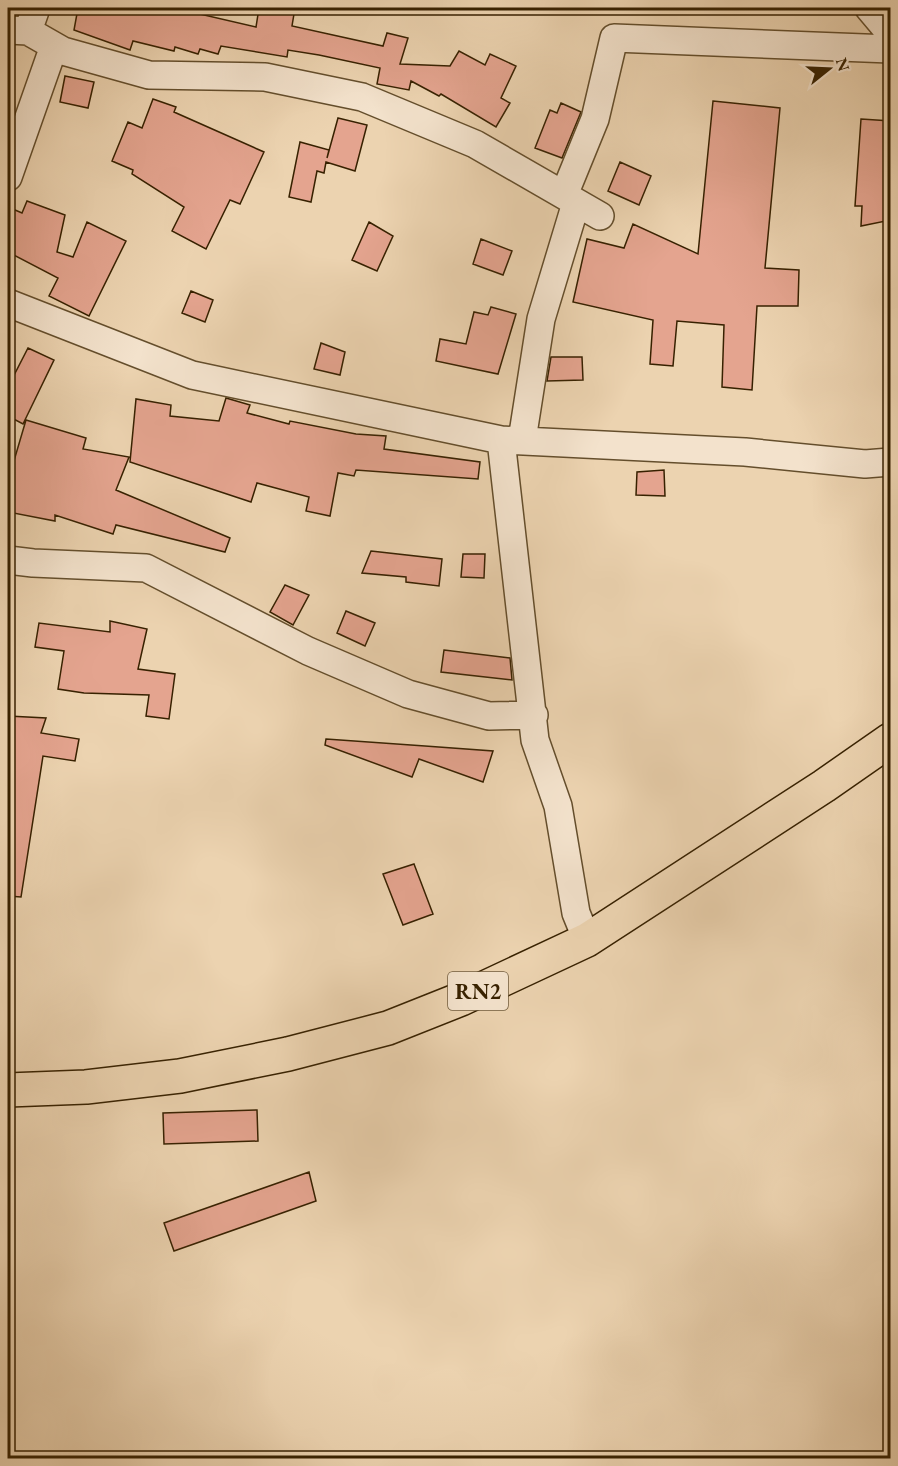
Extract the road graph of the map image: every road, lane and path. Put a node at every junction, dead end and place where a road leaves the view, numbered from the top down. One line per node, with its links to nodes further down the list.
1 (870, 8): 3 (street)
2 (24, 23): 4 (street)
3 (891, 33)
4 (54, 46): 6 (street); 7 (street)
5 (891, 49): 7 (street)
6 (8, 177)
7 (570, 199): 8 (street); 10 (street)
8 (600, 216)
9 (8, 303): 10 (street)
10 (511, 440): 11 (street); 13 (street)
11 (891, 462)
12 (8, 560): 13 (street)
13 (534, 715): 15 (street)
14 (891, 740): 15 (highway, RN2)
15 (587, 940): 16 (highway, RN2)
16 (8, 1090)

